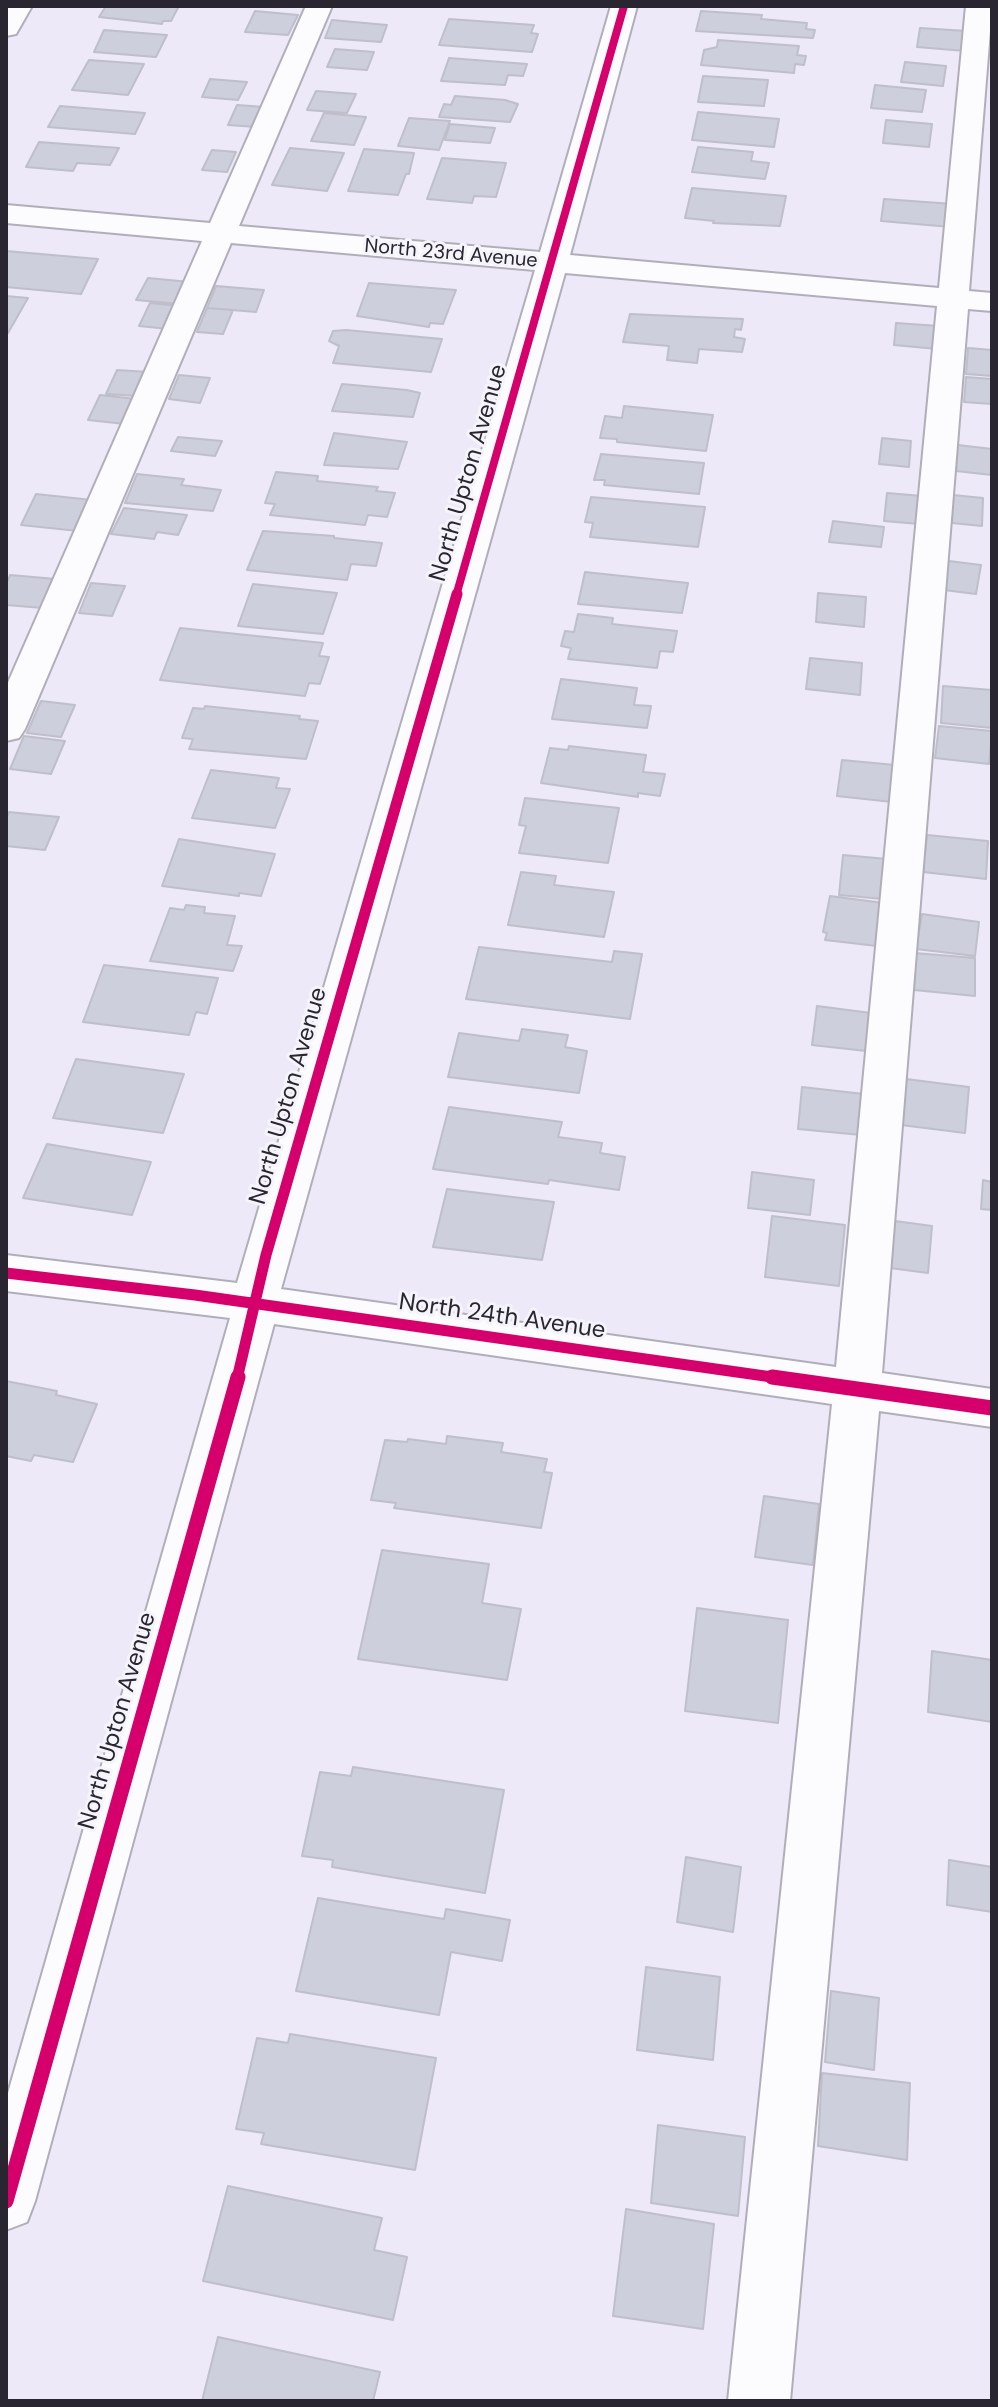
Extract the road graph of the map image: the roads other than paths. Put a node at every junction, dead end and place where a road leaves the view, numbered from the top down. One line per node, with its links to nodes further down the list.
1 (19, 6): 6 (street)
2 (319, 6): 8 (street)
3 (624, 6): 9 (street, North Upton Avenue)
4 (977, 6): 5 (street); 10 (street)
5 (992, 7)
6 (6, 28)
7 (6, 214): 8 (street, North 23rd Avenue)
8 (222, 233): 9 (street, North 23rd Avenue); 11 (street)
9 (553, 263): 10 (street, North 23rd Avenue); 13 (street, North Upton Avenue)
10 (973, 300): 14 (street)
11 (6, 729)
12 (6, 1273): 13 (street, North 24th Avenue)
13 (257, 1303): 14 (street, North 24th Avenue); 16 (street, North Upton Avenue)
14 (857, 1391): 15 (street, North 24th Avenue); 17 (street)
15 (992, 1408)
16 (6, 2201)
17 (759, 2401)

